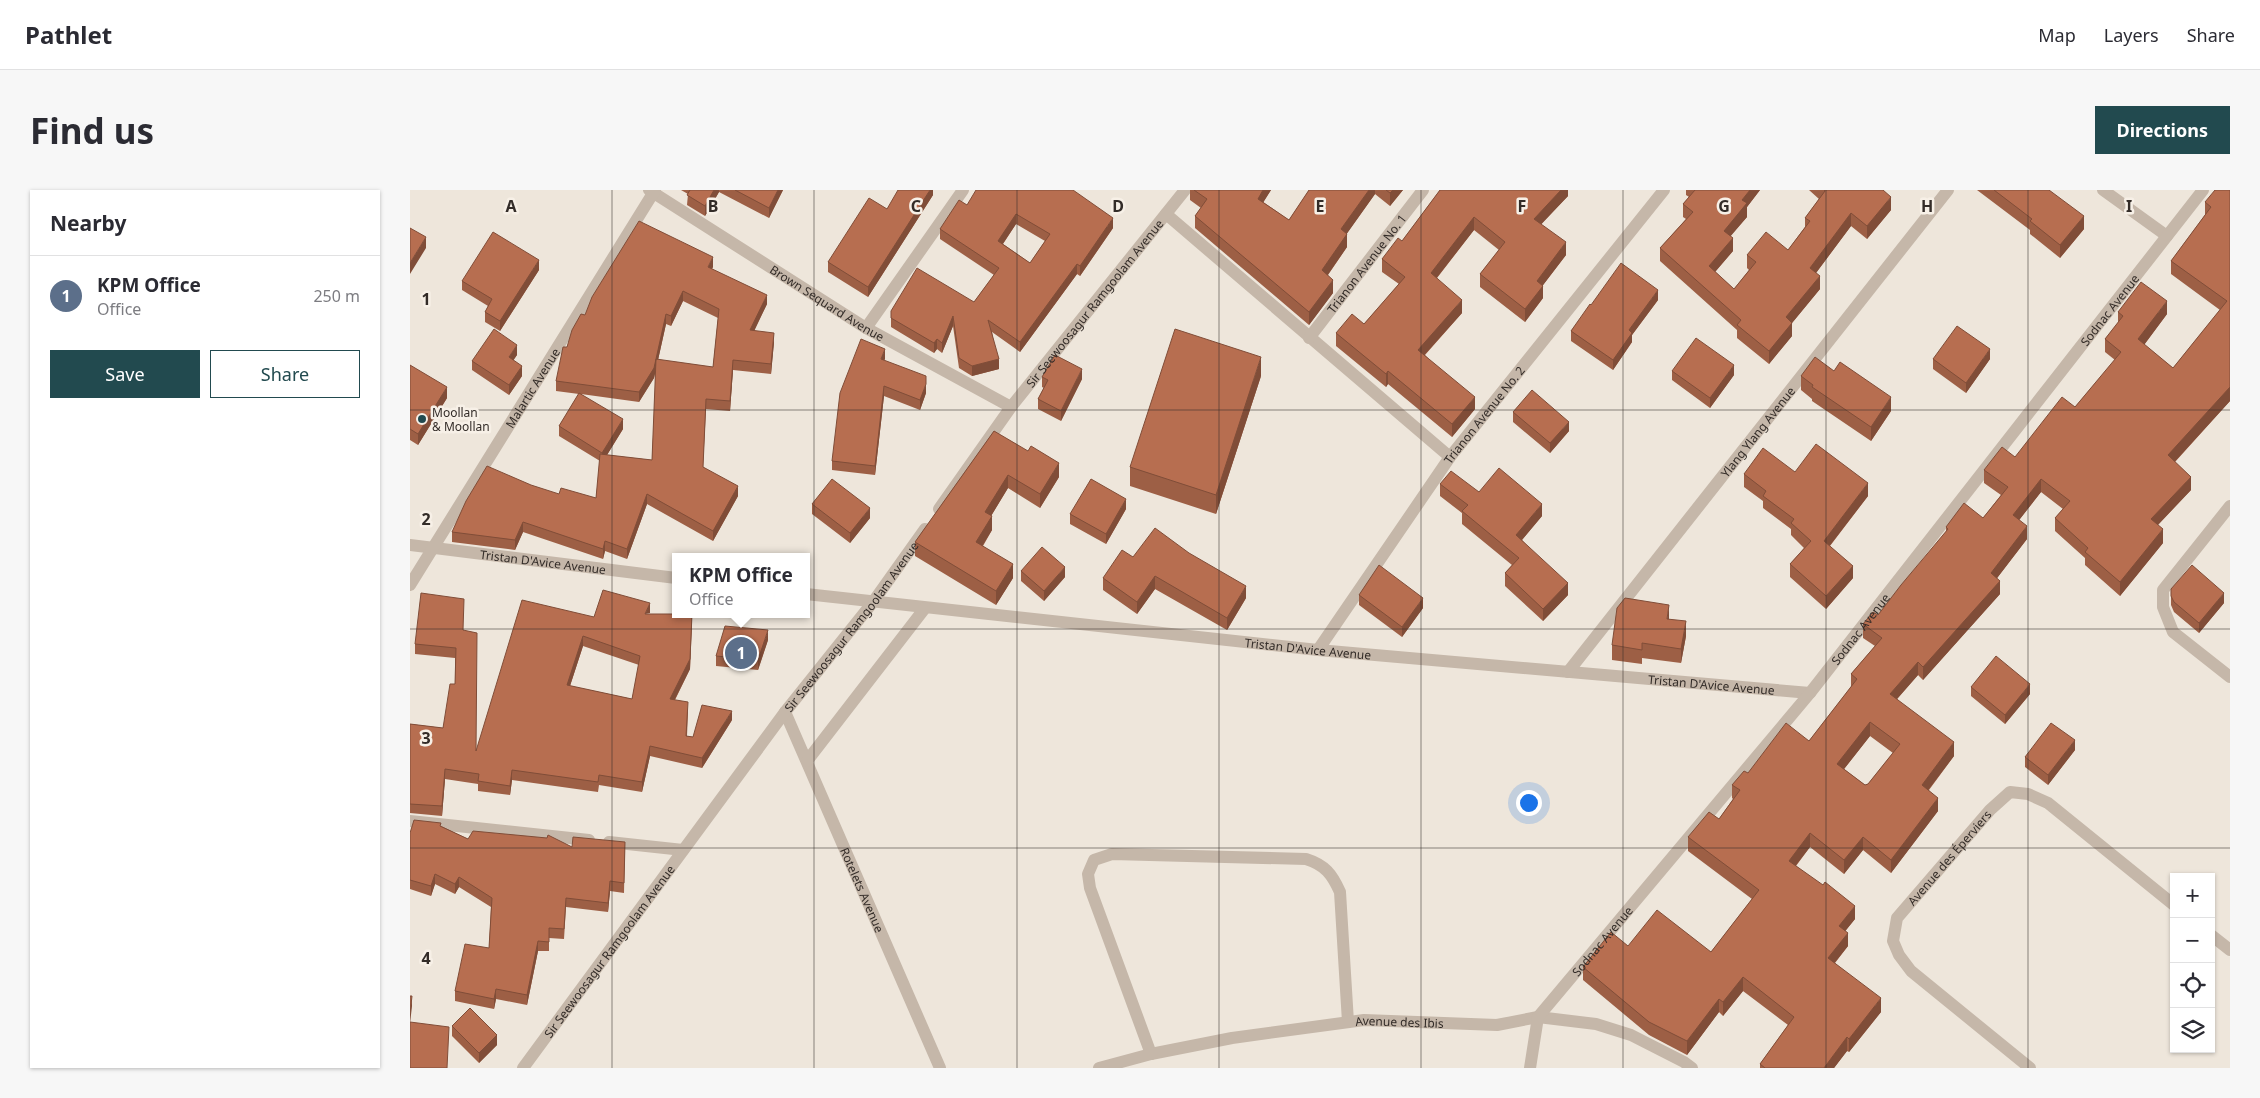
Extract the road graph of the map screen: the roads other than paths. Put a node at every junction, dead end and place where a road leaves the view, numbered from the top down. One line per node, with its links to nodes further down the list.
1 (963, 190): 11 (street)
2 (1185, 190): 9 (street, Sir Seewoosagur Ramgoolam Avenue)
3 (1423, 190): 12 (street, Trianon Avenue No. 1)
4 (1664, 190): 14 (street, Trianon Avenue No. 2)
5 (1948, 190): 24 (street, Ylang Ylang Avenue)
6 (2103, 190): 10 (street)
7 (2203, 190): 10 (street, Sodnac Avenue)
8 (652, 191): 11 (street, Brown Sequard Avenue); 17 (street, Malartic Avenue)
9 (1166, 214): 12 (street); 13 (street, Sir Seewoosagur Ramgoolam Avenue)
10 (2167, 236): 26 (street, Sodnac Avenue)
11 (866, 328): 13 (street, Brown Sequard Avenue)
12 (1309, 338): 14 (street)
13 (1011, 407): 21 (street, Sir Seewoosagur Ramgoolam Avenue)
14 (1450, 457): 23 (street, Trianon Avenue No. 2)
15 (2230, 506): 25 (street)
16 (410, 545): 17 (street, Tristan D'Avice Avenue)
17 (434, 547): 18 (street, Tristan D'Avice Avenue); 19 (street, Malartic Avenue)
18 (672, 577)
19 (410, 586)
20 (810, 594): 21 (street, Tristan D'Avice Avenue)
21 (874, 602): 22 (street, Tristan D'Avice Avenue); 27 (street, Sir Seewoosagur Ramgoolam Avenue)
22 (925, 608): 23 (street, Tristan D'Avice Avenue); 28 (street)
23 (1318, 650): 24 (street, Tristan D'Avice Avenue)
24 (1568, 672): 26 (street, Tristan D'Avice Avenue)
25 (2230, 677)
26 (1810, 692): 34 (street, Sodnac Avenue)
27 (786, 712): 28 (street, Rotelets Avenue); 30 (street, Sir Seewoosagur Ramgoolam Avenue)
28 (808, 761): 38 (street, Rotelets Avenue)
29 (410, 821): 30 (street)
30 (683, 850): 37 (street, Sir Seewoosagur Ramgoolam Avenue)
31 (2170, 902): 42 (street, Avenue des Éperviers)
32 (2215, 938): 33 (street)
33 (2230, 950)
34 (1538, 1018): 35 (street, Avenue des Ibis); 40 (street); 41 (street, Avenue des Ibis)
35 (1348, 1022): 36 (street, Avenue des Ibis); 36 (street)
36 (1151, 1054): 39 (street, Avenue des Ibis)
37 (523, 1068)
38 (940, 1068)
39 (1099, 1068)
40 (1530, 1068)
41 (1692, 1068)
42 (2030, 1068)

